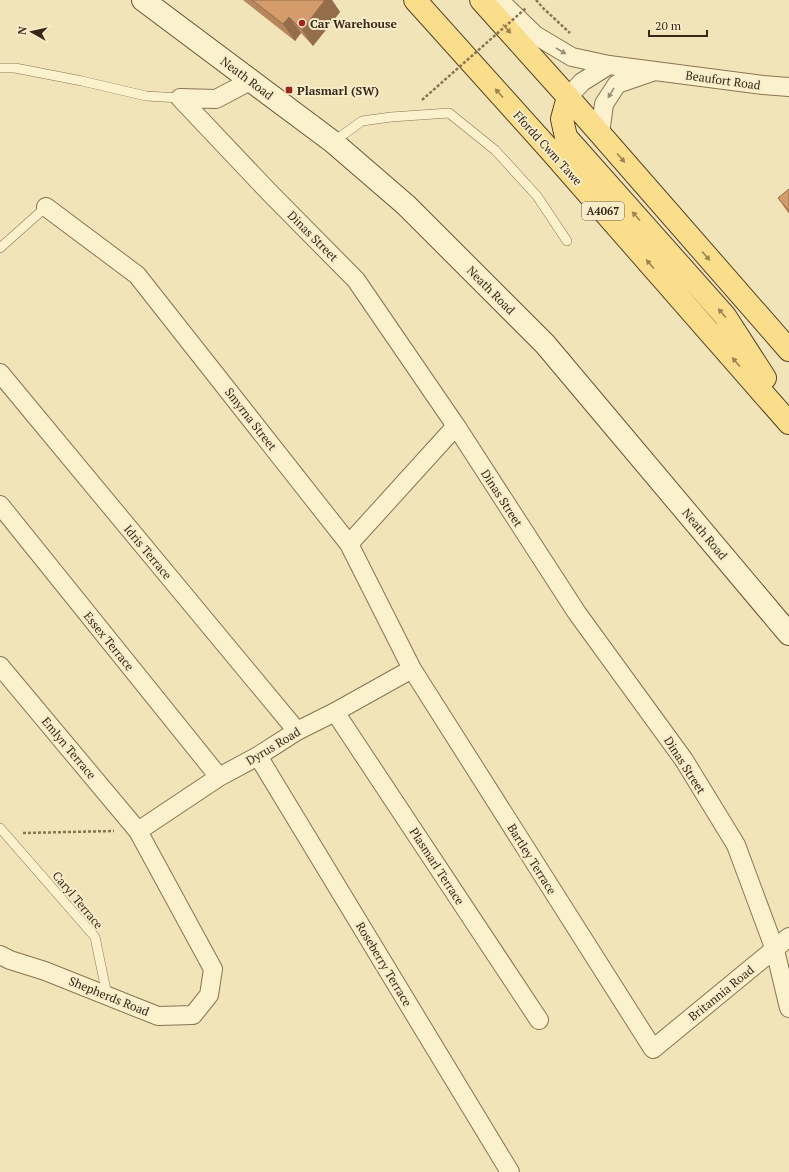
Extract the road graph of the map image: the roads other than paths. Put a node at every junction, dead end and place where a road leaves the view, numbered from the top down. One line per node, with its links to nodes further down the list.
1 (142, 0): 8 (main road, Neath Road)
2 (416, 0): 20 (main road, Ffordd Cwm Tawe / A4067, one-way to 2)
3 (481, 0): 10 (main road, one-way to 10)
4 (499, 0): 5 (street, Beaufort Road, one-way to 5)
5 (609, 64): 7 (street, Beaufort Road); 10 (street)
6 (0, 68): 11 (lane)
7 (657, 71): 9 (street, Beaufort Road); 12 (street, Beaufort Road, one-way to 12)
8 (250, 81): 11 (street); 13 (main road, Neath Road)
9 (789, 87)
10 (568, 97): 12 (main road); 19 (main road, one-way to 10)
11 (180, 98): 21 (street, Dinas Street)
12 (600, 134): 17 (main road, one-way to 17)
13 (333, 142): 15 (lane); 24 (main road, Neath Road)
14 (46, 206): 16 (lane); 23 (street, Smyrna Street)
15 (567, 241)
16 (0, 248)
17 (789, 350)
18 (0, 373): 28 (street, Idris Terrace)
19 (789, 416)
20 (789, 423)
21 (456, 426): 23 (street); 34 (street, Dinas Street)
22 (0, 505): 30 (street, Essex Terrace)
23 (349, 544): 26 (street, Smyrna Street)
24 (789, 634)
25 (0, 666): 31 (street, Emlyn Terrace)
26 (412, 669): 27 (street, Dyrus Road); 41 (street, Bartley Terrace)
27 (335, 712): 28 (street, Dyrus Road); 40 (street, Plasmarl Terrace)
28 (297, 732): 29 (street, Dyrus Road)
29 (258, 756): 30 (street, Dyrus Road); 42 (street, Roseberry Terrace)
30 (219, 777): 31 (street, Dyrus Road)
31 (138, 830): 36 (street, Emlyn Terrace)
32 (1, 832): 38 (lane, Caryl Terrace)
33 (789, 937): 34 (street, Britannia Road)
34 (775, 950): 37 (street, Dinas Street); 41 (street, Britannia Road)
35 (0, 955): 38 (street, Shepherds Road)
36 (213, 969): 38 (street, Shepherds Road)
37 (784, 973): 39 (street, Dinas Street)
38 (107, 995)
39 (789, 1008)
40 (539, 1020)
41 (653, 1049)
42 (510, 1172)

